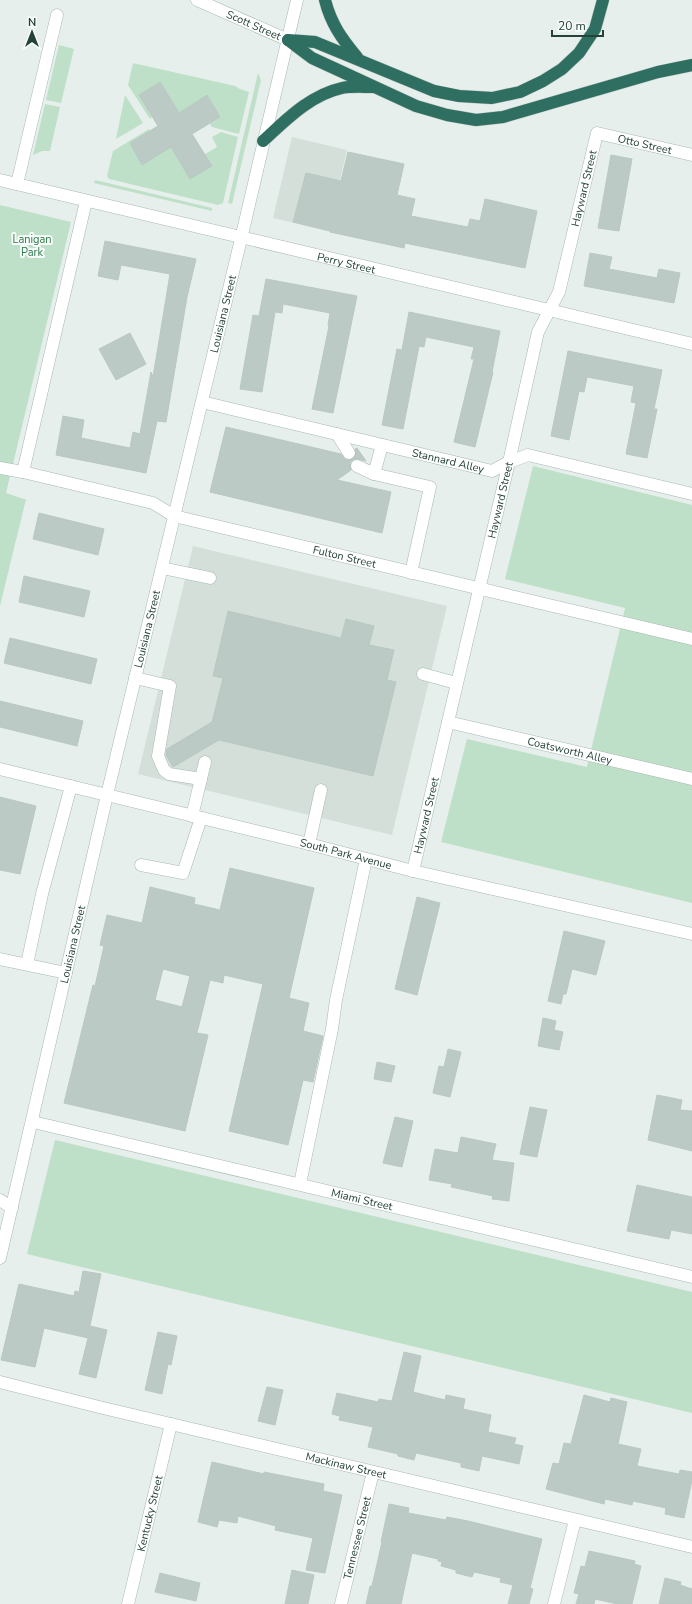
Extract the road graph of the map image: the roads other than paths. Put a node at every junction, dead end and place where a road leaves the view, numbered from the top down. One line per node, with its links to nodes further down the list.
1 (197, 0): 6 (street, Scott Street)
2 (297, 0): 6 (street, Louisiana Street)
3 (325, 0): 7 (highway)
4 (603, 0): 7 (highway)
5 (57, 15): 14 (street)
6 (288, 40): 7 (highway); 9 (highway); 11 (street, Louisiana Street)
7 (358, 58)
8 (692, 65): 9 (highway)
9 (376, 87): 11 (highway)
10 (597, 133): 12 (street, Otto Street); 17 (street, Hayward Street)
11 (263, 141): 16 (street, Louisiana Street)
12 (692, 155)
13 (0, 180): 14 (street, Perry Street)
14 (17, 184): 15 (street, Perry Street)
15 (86, 201): 16 (street, Perry Street); 26 (street)
16 (241, 239): 17 (street, Perry Street); 19 (street, Louisiana Street)
17 (548, 310): 18 (street, Perry Street); 23 (street, Hayward Street)
18 (692, 344)
19 (202, 402): 20 (street, Stannard Alley); 29 (street, Louisiana Street)
20 (337, 434): 21 (street, Stannard Alley); 22 (street)
21 (382, 445): 23 (street, Stannard Alley); 27 (street)
22 (349, 453)
23 (509, 462): 28 (street, Stannard Alley); 33 (street, Hayward Street)
24 (357, 466): 27 (street)
25 (0, 468): 26 (street, Fulton Street)
26 (23, 472): 29 (street, Fulton Street)
27 (374, 474): 31 (street)
28 (692, 494)
29 (174, 516): 30 (street, Louisiana Street); 31 (street, Fulton Street)
30 (162, 568): 32 (street); 36 (street, Louisiana Street)
31 (411, 573): 33 (street, Fulton Street)
32 (210, 578)
33 (479, 589): 34 (street, Fulton Street); 37 (street, Hayward Street)
34 (692, 639)
35 (423, 674): 37 (street)
36 (135, 678): 41 (street); 45 (street, Louisiana Street)
37 (456, 683): 38 (street, Hayward Street)
38 (448, 722): 42 (street, Coatsworth Alley); 50 (street, Hayward Street)
39 (204, 762): 41 (street)
40 (0, 769): 43 (street, South Park Avenue)
41 (201, 779): 46 (street)
42 (692, 780)
43 (71, 786): 45 (street, South Park Avenue); 53 (street)
44 (321, 790): 47 (street)
45 (107, 795): 46 (street, South Park Avenue); 54 (street, Louisiana Street)
46 (196, 817): 47 (street, South Park Avenue); 49 (street)
47 (309, 844): 48 (street, South Park Avenue)
48 (366, 859): 50 (street, South Park Avenue); 56 (street)
49 (141, 865)
50 (413, 870): 51 (street, South Park Avenue)
51 (692, 934)
52 (0, 959): 53 (street)
53 (26, 964): 54 (street)
54 (66, 973): 55 (street, Louisiana Street)
55 (33, 1122): 56 (street, Miami Street); 58 (street, Louisiana Street)
56 (300, 1184): 60 (street, Miami Street)
57 (0, 1200): 58 (street)
58 (12, 1208): 59 (street, Louisiana Street)
59 (0, 1258)
60 (692, 1276)
61 (0, 1382): 62 (street, Mackinaw Street)
62 (171, 1424): 63 (street, Mackinaw Street); 66 (street, Kentucky Street)
63 (372, 1472): 64 (street, Mackinaw Street); 67 (street, Tennessee Street)
64 (575, 1520): 65 (street, Mackinaw Street); 68 (street)
65 (692, 1547)
66 (128, 1604)
67 (341, 1604)
68 (554, 1604)

